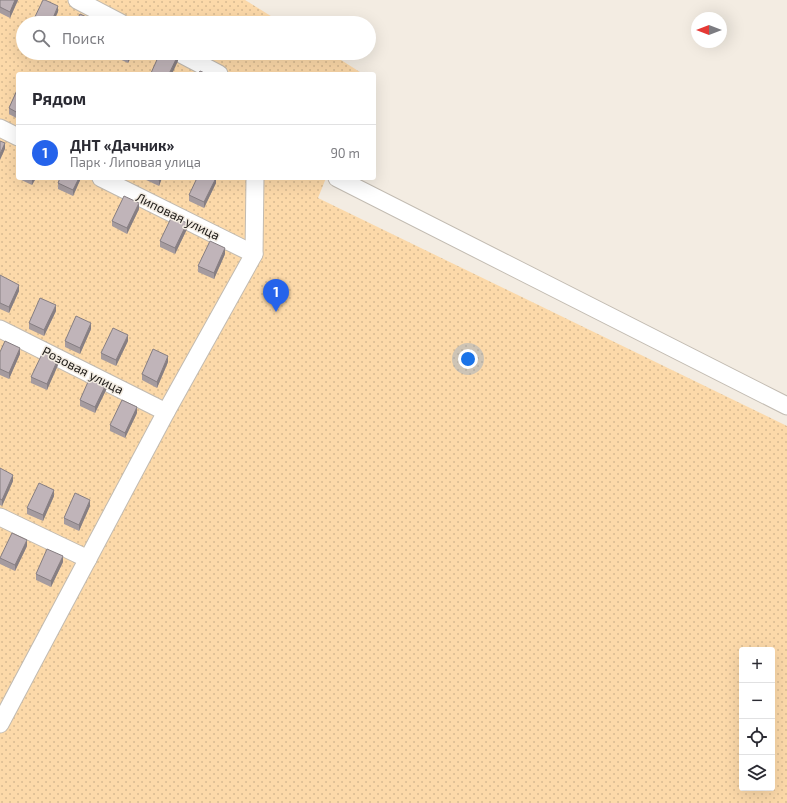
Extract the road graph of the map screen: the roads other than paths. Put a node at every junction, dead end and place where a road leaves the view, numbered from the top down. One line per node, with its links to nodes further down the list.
1 (77, 0): 2 (street)
2 (108, 16)
3 (192, 60): 4 (street)
4 (215, 72)
5 (0, 128): 6 (street)
6 (16, 136)
7 (105, 180): 10 (street, Липовая улица)
8 (255, 180): 10 (street)
9 (341, 180): 12 (street)
10 (254, 254): 13 (street)
11 (0, 329): 13 (street, Розовая улица)
12 (787, 406)
13 (166, 412): 15 (street)
14 (0, 517): 15 (street)
15 (88, 559): 16 (street)
16 (0, 724)

